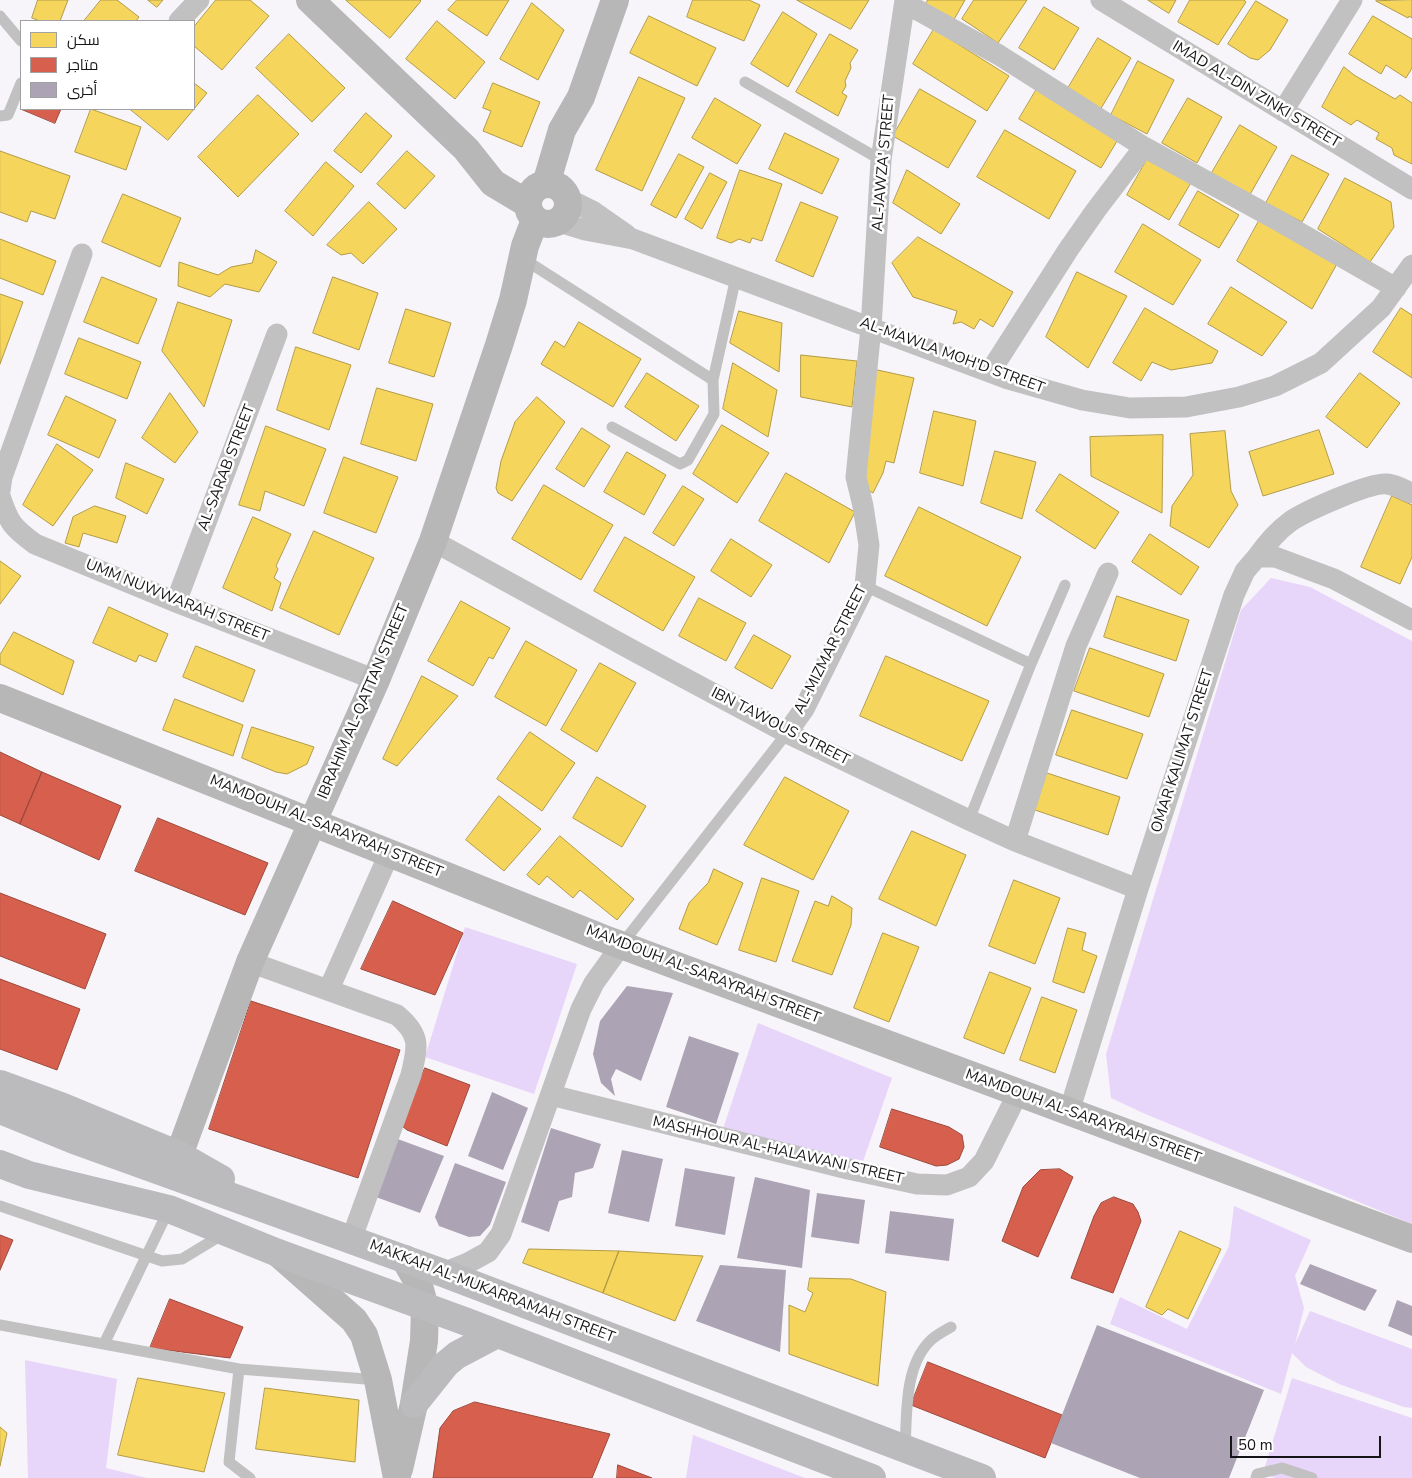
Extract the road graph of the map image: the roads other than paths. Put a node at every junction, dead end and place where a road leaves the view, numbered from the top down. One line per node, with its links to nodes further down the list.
1 (199, 0): 8 (street)
2 (310, 0): 17 (street)
3 (615, 0): 17 (street, IBRAHIM AL-QATTAN STREET)
4 (1101, 0): 12 (street, IMAD AL-DIN ZINKI STREET)
5 (1352, 0): 12 (street)
6 (905, 2): 14 (street); 15 (street, AL-JAWZA' STREET)
7 (0, 16): 9 (lane)
8 (180, 20)
9 (20, 40)
10 (746, 82): 15 (lane)
11 (20, 85): 13 (lane)
12 (1283, 111): 16 (street, IMAD AL-DIN ZINKI STREET)
13 (0, 116)
14 (1144, 147): 22 (street); 26 (street)
15 (881, 160): 24 (street, AL-JAWZA' STREET)
16 (1412, 189)
17 (548, 204): 19 (street, IBRAHIM AL-QATTAN STREET); 21 (street, AL-MAWLA MOH'D STREET); 23 (street, IBRAHIM AL-QATTAN STREET)
18 (82, 254): 29 (street)
19 (533, 265): 23 (street, IBRAHIM AL-QATTAN STREET); 27 (lane)
20 (1412, 265): 22 (street, AL-MAWLA MOH'D STREET)
21 (736, 277): 24 (street, AL-MAWLA MOH'D STREET); 27 (lane)
22 (1396, 288): 26 (street, AL-MAWLA MOH'D STREET)
23 (514, 300): 32 (street, IBRAHIM AL-QATTAN STREET)
24 (872, 328): 26 (street, AL-MAWLA MOH'D STREET); 36 (street, AL-MIZMAR STREET)
25 (277, 334): 37 (street, AL-SARAB STREET)
26 (990, 372)
27 (713, 380): 28 (lane)
28 (612, 427)
29 (0, 490)
30 (1412, 493): 33 (street, OMAR KALIMAT STREET)
31 (0, 496): 37 (street, UMM NUWWARAH STREET)
32 (433, 541): 40 (street, IBRAHIM AL-QATTAN STREET); 42 (street, IBN TAWOUS STREET)
33 (1257, 557): 38 (street); 47 (street, OMAR KALIMAT STREET)
34 (1108, 573): 45 (street)
35 (1065, 585): 39 (lane)
36 (865, 586): 39 (lane); 42 (street, AL-MIZMAR STREET)
37 (176, 602): 40 (street, UMM NUWWARAH STREET)
38 (1412, 620)
39 (1030, 664): 43 (lane)
40 (376, 680): 44 (street, IBRAHIM AL-QATTAN STREET)
41 (0, 698): 44 (street, MAMDOUH AL-SARAYRAH STREET)
42 (787, 733): 43 (street, IBN TAWOUS STREET); 48 (lane)
43 (969, 820): 45 (street, IBN TAWOUS STREET)
44 (312, 821): 46 (street, MAMDOUH AL-SARAYRAH STREET); 49 (street, IBRAHIM AL-QATTAN STREET)
45 (1015, 840): 47 (street, IBN TAWOUS STREET)
46 (390, 852): 48 (street, MAMDOUH AL-SARAYRAH STREET); 50 (street)
47 (1138, 890): 55 (street, OMAR KALIMAT STREET)
48 (622, 944): 52 (street, MAMDOUH AL-SARAYRAH STREET); 53 (street)
49 (250, 962): 50 (street); 57 (street, IBRAHIM AL-QATTAN STREET)
50 (329, 989): 64 (street)
51 (0, 1084): 57 (main road)
52 (1018, 1093): 53 (street, MASHHOUR AL-HALAWANI STREET); 55 (street, MAMDOUH AL-SARAYRAH STREET)
53 (551, 1095): 68 (street)
54 (0, 1110): 61 (main road, MAKKAH AL-MUKARRAMAH STREET)
55 (1069, 1112): 63 (street, MAMDOUH AL-SARAYRAH STREET)
56 (0, 1146): 60 (main road)
57 (179, 1155): 61 (main road)
58 (0, 1164): 60 (main road)
59 (0, 1206): 66 (lane)
60 (167, 1209): 62 (main road); 66 (lane)
61 (293, 1219): 64 (main road, MAKKAH AL-MUKARRAMAH STREET)
62 (226, 1232): 65 (main road); 66 (lane)
63 (1412, 1239)
64 (351, 1240): 67 (main road, MAKKAH AL-MUKARRAMAH STREET)
65 (278, 1253): 69 (main road); 75 (street)
66 (146, 1257): 73 (lane)
67 (405, 1259): 68 (main road, MAKKAH AL-MUKARRAMAH STREET); 69 (street)
68 (443, 1273): 77 (main road, MAKKAH AL-MUKARRAMAH STREET)
69 (425, 1308): 72 (main road); 76 (street)
70 (0, 1324): 73 (lane)
71 (951, 1327): 77 (lane)
72 (495, 1334): 76 (main road); 80 (main road)
73 (104, 1344): 74 (lane)
74 (239, 1369): 75 (lane); 78 (lane)
75 (378, 1380): 79 (street)
76 (414, 1404): 79 (street)
77 (905, 1449): 81 (main road, MAKKAH AL-MUKARRAMAH STREET)
78 (250, 1478)
79 (397, 1478)
80 (872, 1478)
81 (982, 1478)
82 (1256, 1478): 83 (lane)
83 (1312, 1478)

